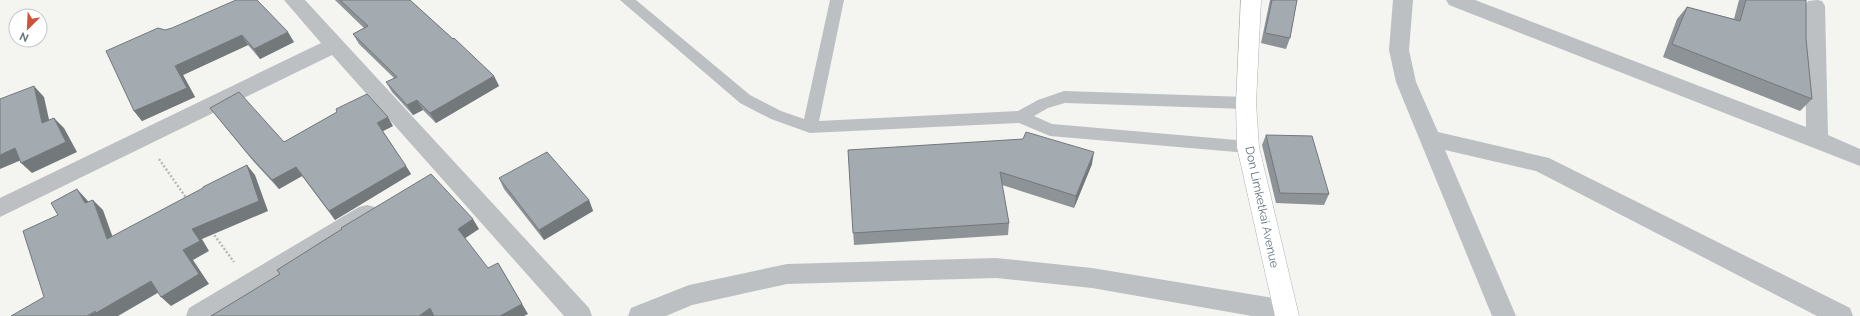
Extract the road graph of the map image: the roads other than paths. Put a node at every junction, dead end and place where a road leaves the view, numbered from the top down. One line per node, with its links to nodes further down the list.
1 (294, 0): 8 (street)
2 (627, 0): 11 (lane)
3 (837, 0): 11 (lane)
4 (1252, 0): 9 (street, Don Limketkai Avenue)
5 (1403, 0): 12 (street)
6 (1456, 0): 13 (street)
7 (1815, 6): 13 (street)
8 (334, 44): 16 (street); 19 (street)
9 (1246, 103): 10 (lane); 14 (street, Don Limketkai Avenue)
10 (1021, 117): 11 (lane); 14 (lane)
11 (810, 127)
12 (1429, 138): 24 (street); 25 (street)
13 (1817, 140): 15 (street)
14 (1248, 147): 20 (street, Don Limketkai Avenue)
15 (1860, 158)
16 (445, 167): 17 (street); 22 (street)
17 (425, 179)
18 (385, 204): 21 (street)
19 (0, 208)
20 (1286, 313): 23 (street)
21 (198, 316)
22 (580, 316)
23 (640, 316)
24 (1504, 316)
25 (1841, 316)

